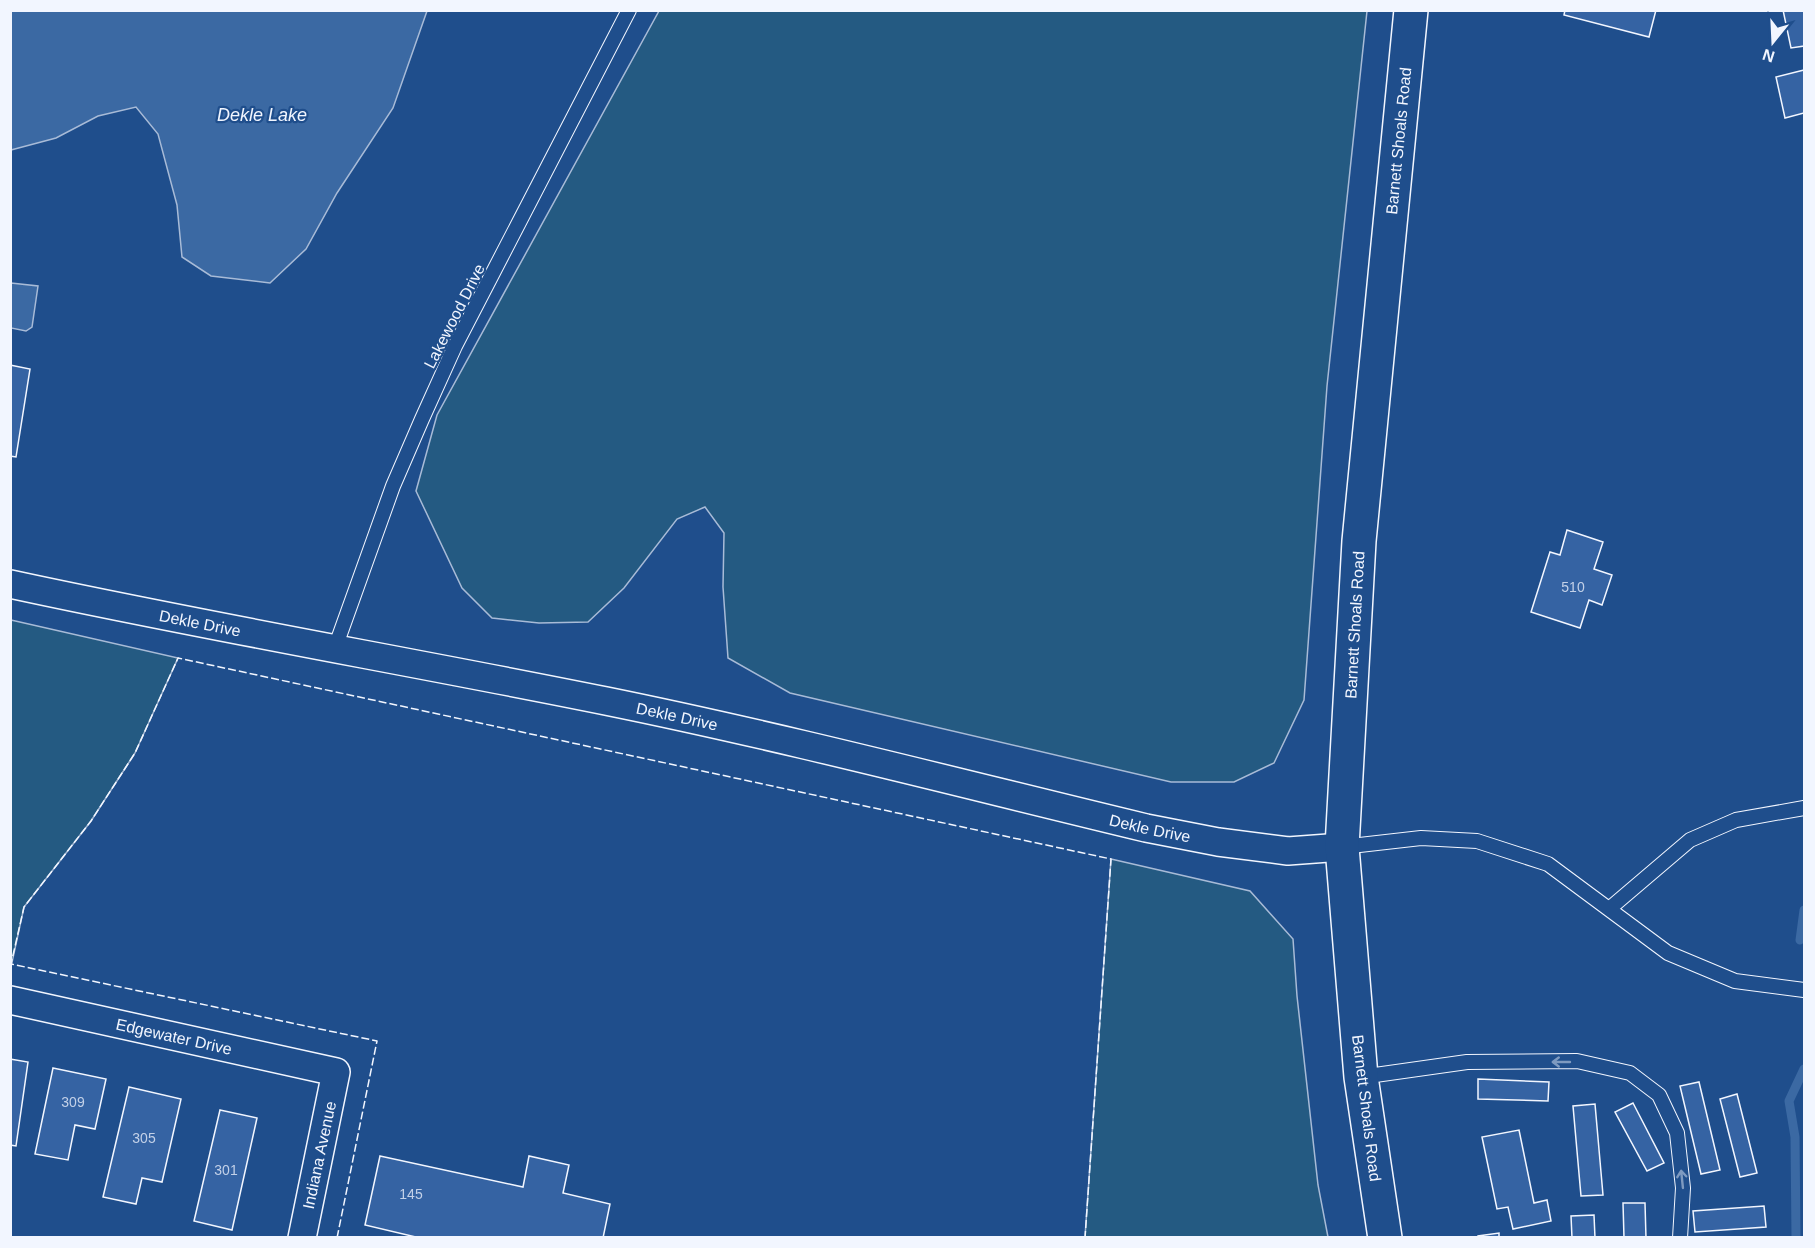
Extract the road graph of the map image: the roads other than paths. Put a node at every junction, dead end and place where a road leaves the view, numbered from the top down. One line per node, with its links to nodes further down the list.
1 (629, 10): 4 (lane, Lakewood Drive)
2 (1411, 10): 6 (main road, Barnett Shoals Road)
3 (10, 584): 4 (street, Dekle Drive)
4 (335, 648): 6 (street, Dekle Drive)
5 (1804, 807): 7 (lane)
6 (1342, 847): 7 (lane); 11 (main road, Barnett Shoals Road)
7 (1609, 909): 8 (lane)
8 (1804, 990)
9 (10, 1000): 10 (street, Edgewater Drive)
10 (336, 1072): 12 (street, Indiana Avenue)
11 (1361, 1077): 13 (main road, Barnett Shoals Road); 14 (lane, one-way to 11)
12 (302, 1238)
13 (1385, 1238)
14 (1680, 1238)

